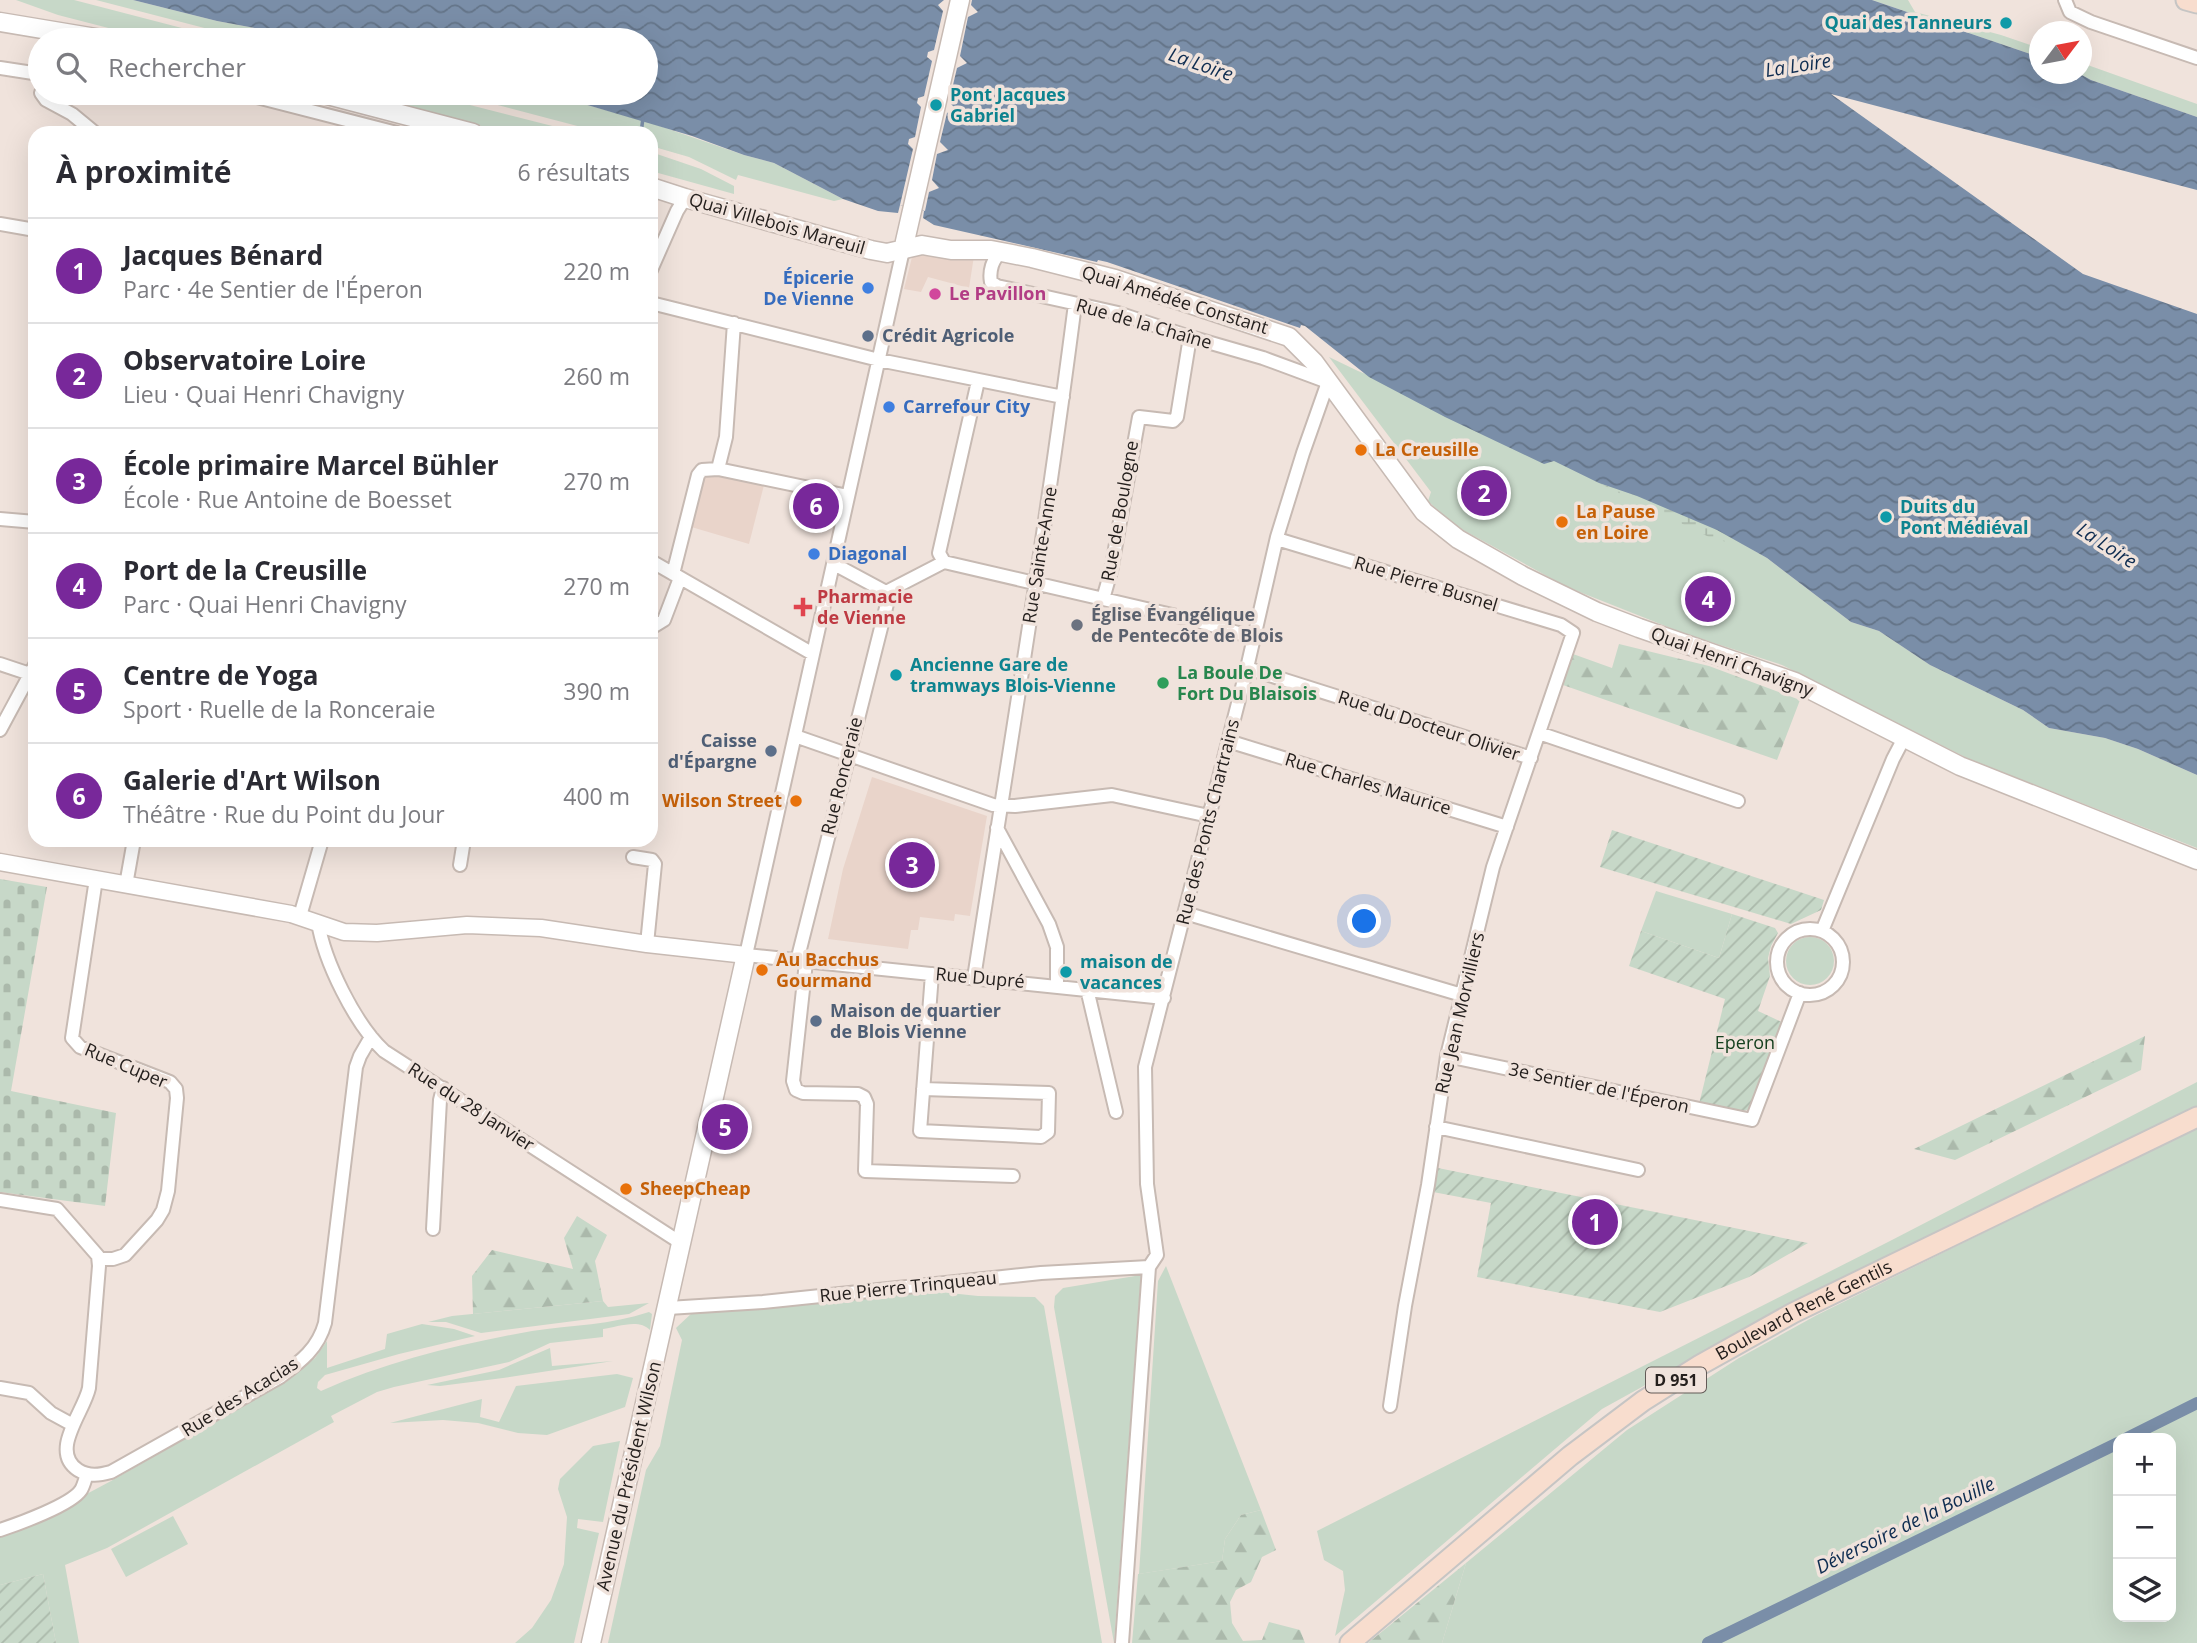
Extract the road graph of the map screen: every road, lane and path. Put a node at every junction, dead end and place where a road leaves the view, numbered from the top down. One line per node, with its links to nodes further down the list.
1 (960, 0): 20 (main road)
2 (2065, 0): 7 (street)
3 (2186, 0): 4 (main road)
4 (2197, 3)
5 (0, 22): 6 (main road)
6 (36, 28)
7 (2197, 58)
8 (0, 68): 9 (street)
9 (28, 72)
10 (55, 105): 13 (street)
11 (281, 105): 14 (street)
12 (366, 105): 15 (main road)
13 (87, 126)
14 (351, 126)
15 (446, 126)
16 (658, 189): 17 (main road, Quai Villebois Mareuil)
17 (685, 198): 20 (main road, Quai Villebois Mareuil); 22 (street)
18 (0, 224): 19 (street)
19 (28, 229)
20 (903, 250): 21 (main road, Quai Villebois Mareuil); 27 (street)
21 (1002, 252): 23 (street, Rue de la Chaîne); 29 (main road, Quai Amédée Constant)
22 (658, 255)
23 (1075, 304): 26 (street, Rue de la Chaîne); 30 (street, Rue Sainte-Anne)
24 (658, 305): 25 (street)
25 (734, 323): 27 (street); 31 (street)
26 (1189, 337): 29 (street, Rue de la Chaîne); 42 (street, Rue de Boulogne)
27 (879, 360): 28 (street); 32 (street)
28 (978, 381): 30 (street); 36 (street)
29 (1328, 382): 35 (street, Rue des Ponts Chartrains); 54 (main road, Quai Henri Chavigny)
30 (1063, 397): 40 (street, Rue Sainte-Anne)
31 (718, 469): 32 (street); 39 (street)
32 (848, 496): 37 (street)
33 (0, 519): 34 (street)
34 (28, 521)
35 (1277, 539): 44 (street, Rue Pierre Busnel); 45 (street, Rue des Ponts Chartrains)
36 (944, 562): 40 (street); 41 (street)
37 (834, 564): 41 (street); 46 (street)
38 (658, 565): 39 (street)
39 (676, 576): 43 (street); 46 (street)
40 (1036, 583): 42 (street); 59 (street, Rue Sainte-Anne)
41 (886, 592): 56 (street, Rue Ronceraie)
42 (1103, 599): 45 (street)
43 (658, 624)
44 (1573, 632): 52 (street, Rue Jean Morvilliers)
45 (1255, 638): 48 (street, Rue des Ponts Chartrains)
46 (813, 654): 53 (street)
47 (0, 664): 49 (street)
48 (1247, 668): 55 (street, Rue des Ponts Chartrains); 57 (street, Rue du Docteur Olivier)
49 (28, 669)
50 (28, 679): 51 (street)
51 (0, 730)
52 (1539, 733): 57 (street, Rue Jean Morvilliers); 58 (street)
53 (795, 736): 56 (street); 77 (street)
54 (1904, 738): 67 (main road, Quai Henri Chavigny); 75 (street)
55 (1228, 741): 60 (street, Rue des Ponts Chartrains); 61 (street, Rue Charles Maurice)
56 (848, 755): 59 (street); 78 (street, Rue Ronceraie)
57 (1531, 758): 61 (street, Rue Jean Morvilliers)
58 (1738, 801)
59 (1000, 806): 60 (street); 62 (street, Rue Sainte-Anne)
60 (1209, 816): 72 (street, Rue des Ponts Chartrains)
61 (1507, 827): 84 (street, Rue Jean Morvilliers)
62 (997, 828): 80 (street, Rue Sainte-Anne); 81 (street)
63 (133, 847): 71 (street)
64 (320, 847): 73 (street)
65 (463, 847): 69 (street)
66 (633, 857): 76 (street)
67 (2197, 860)
68 (0, 862): 70 (street)
69 (460, 865)
70 (96, 880): 71 (street); 98 (street, Rue Cuper)
71 (126, 885): 73 (street)
72 (1185, 913): 84 (street); 85 (street, Rue des Ponts Chartrains)
73 (300, 916): 74 (street)
74 (318, 922): 76 (street); 86 (street, Rue du 28 Janvier)
75 (1822, 932): 83 (street); 83 (street)
76 (647, 944): 77 (street)
77 (746, 955): 78 (street, Rue Dupré); 97 (main road, Avenue du Président Wilson)
78 (801, 961): 79 (street, Rue Dupré); 94 (street, Rue Ronceraie)
79 (932, 974): 80 (street, Rue Dupré); 89 (street)
80 (974, 978): 81 (street, Rue Dupré)
81 (1057, 986): 82 (street, Rue Dupré)
82 (1087, 989): 85 (street, Rue Dupré); 90 (street)
83 (1800, 993): 87 (street, 3e Sentier de l'Éperon)
84 (1462, 995): 87 (street, Rue Jean Morvilliers)
85 (1164, 998): 99 (street, Rue des Ponts Chartrains)
86 (371, 1037): 88 (street, Rue du 28 Janvier); 104 (street, Rue des Acacias)
87 (1447, 1056): 92 (street, Rue Jean Morvilliers)
88 (443, 1088): 96 (street); 97 (street, Rue du 28 Janvier)
89 (923, 1089): 89 (street)
90 (1116, 1112)
91 (2197, 1117): 108 (main road, Boulevard René Gentils / D 951)
92 (1436, 1127): 93 (street); 102 (street, Rue Jean Morvilliers)
93 (1638, 1170)
94 (1013, 1176)
95 (0, 1200): 98 (street)
96 (433, 1229)
97 (681, 1243): 100 (main road, Avenue du Président Wilson)
98 (99, 1259): 103 (street)
99 (1149, 1267): 100 (street, Rue Pierre Trinqueau); 107 (street, Rue des Ponts Chartrains)
100 (667, 1308): 106 (main road, Avenue du Président Wilson)
101 (0, 1388): 103 (street)
102 (1390, 1406)
103 (73, 1425): 104 (street)
104 (87, 1474): 105 (street)
105 (0, 1530)
106 (591, 1643)
107 (1122, 1643)
108 (1350, 1643)

